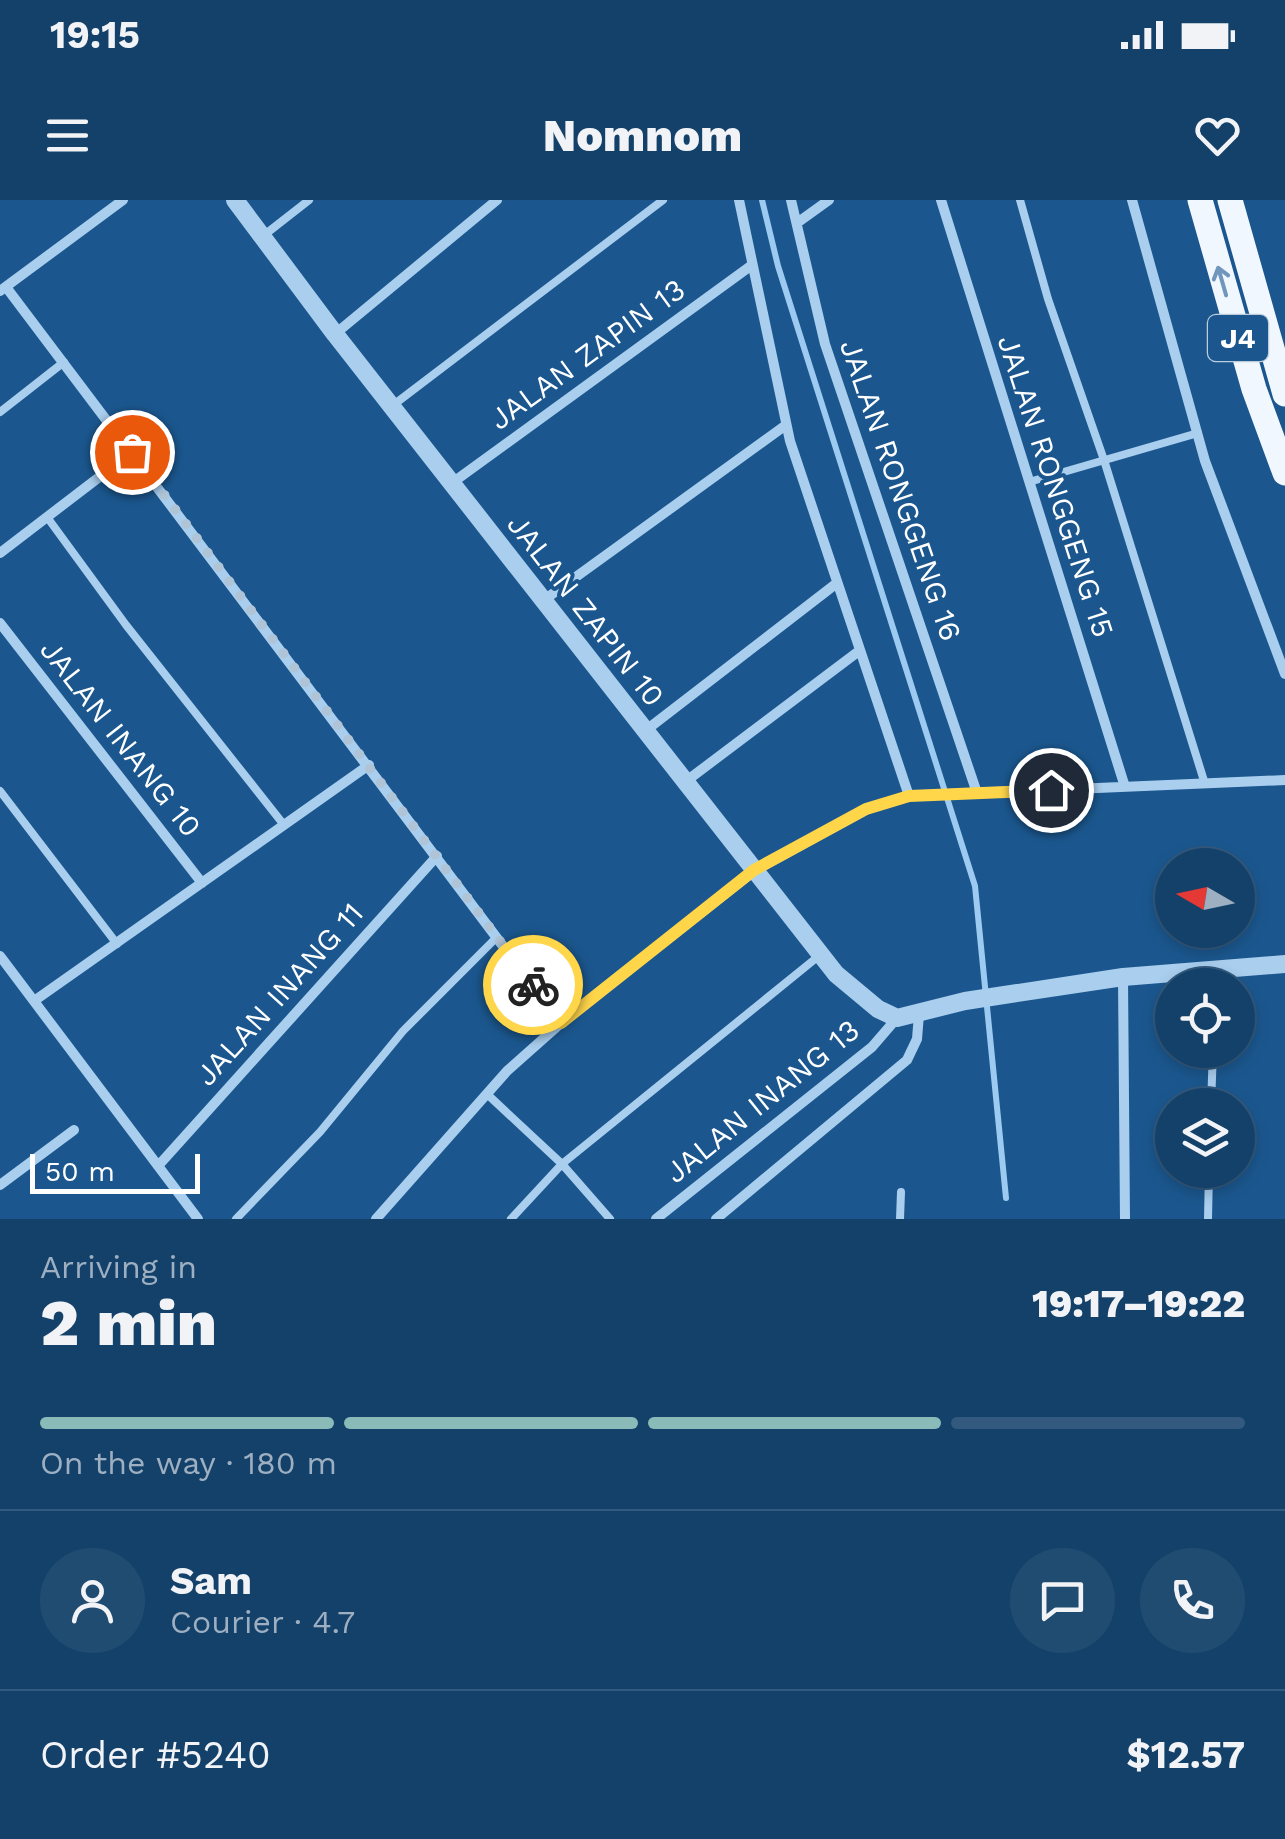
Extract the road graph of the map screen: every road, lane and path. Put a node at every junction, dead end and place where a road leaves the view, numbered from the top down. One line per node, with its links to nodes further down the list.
1 (122, 200): 17 (street)
2 (235, 200): 15 (street, JALAN ZAPIN 10)
3 (309, 200): 15 (lane)
4 (496, 200): 18 (street)
5 (663, 200): 21 (lane)
6 (738, 200): 16 (street)
7 (791, 200): 14 (street, JALAN RONGGENG 16)
8 (829, 200): 14 (street)
9 (940, 200): 28 (street, JALAN RONGGENG 15)
10 (1020, 200): 26 (lane)
11 (1132, 200): 24 (street)
12 (1200, 200): 27 (main road, J4, one-way to 12)
13 (1230, 200): 20 (main road, J4)
14 (797, 224): 44 (street, JALAN RONGGENG 16)
15 (263, 236): 18 (street, JALAN ZAPIN 10)
16 (752, 266): 23 (street); 29 (street, JALAN ZAPIN 13)
17 (3, 289): 19 (street)
18 (335, 334): 21 (street, JALAN ZAPIN 10)
19 (64, 362): 22 (lane); 25 (street)
20 (1285, 394)
21 (392, 406): 29 (street, JALAN ZAPIN 10)
22 (0, 412)
23 (786, 425): 32 (street); 33 (street)
24 (1198, 434): 26 (lane); 36 (street)
25 (132, 452): 30 (street); 38 (street)
26 (1104, 460): 28 (lane); 41 (lane)
27 (1285, 473)
28 (1029, 482): 42 (street, JALAN RONGGENG 15)
29 (452, 483): 33 (street, JALAN ZAPIN 10)
30 (46, 517): 31 (street); 46 (lane)
31 (0, 553)
32 (836, 583): 35 (street); 37 (street)
33 (544, 600): 37 (street, JALAN ZAPIN 10)
34 (0, 623): 49 (street, JALAN INANG 10)
35 (859, 651): 40 (street); 45 (street)
36 (1285, 674)
37 (646, 731): 40 (street, JALAN ZAPIN 10)
38 (369, 764): 46 (street); 47 (street)
39 (1285, 780): 41 (street)
40 (685, 782): 48 (street, JALAN ZAPIN 10)
41 (1205, 784): 42 (street)
42 (1125, 787): 44 (street)
43 (0, 791): 51 (lane)
44 (977, 793): 45 (street)
45 (909, 796): 48 (street)
46 (284, 825): 49 (street)
47 (437, 856): 50 (street); 65 (street, JALAN INANG 11)
48 (754, 870): 52 (street, JALAN ZAPIN 10); 61 (street)
49 (202, 884): 51 (street)
50 (497, 938): 61 (street); 71 (lane)
51 (116, 944): 58 (street)
52 (820, 955): 60 (street, JALAN ZAPIN 10); 64 (lane)
53 (0, 956): 58 (street)
54 (1285, 964): 55 (street)
55 (1255, 970)
56 (1122, 978): 57 (street); 59 (street); 77 (street)
57 (1155, 978)
58 (34, 1001): 65 (street)
59 (919, 1014): 60 (street); 69 (street)
60 (896, 1018): 75 (street, JALAN INANG 13)
61 (561, 1023): 62 (street)
62 (487, 1094): 64 (lane); 72 (street)
63 (74, 1130): 66 (street)
64 (562, 1164): 73 (lane); 74 (lane)
65 (158, 1166): 70 (street)
66 (0, 1185)
67 (1209, 1188): 78 (lane)
68 (901, 1192): 76 (lane)
69 (719, 1218)
70 (198, 1219)
71 (236, 1219)
72 (376, 1219)
73 (510, 1219)
74 (610, 1219)
75 (656, 1219)
76 (900, 1219)
77 (1125, 1219)
78 (1208, 1219)

